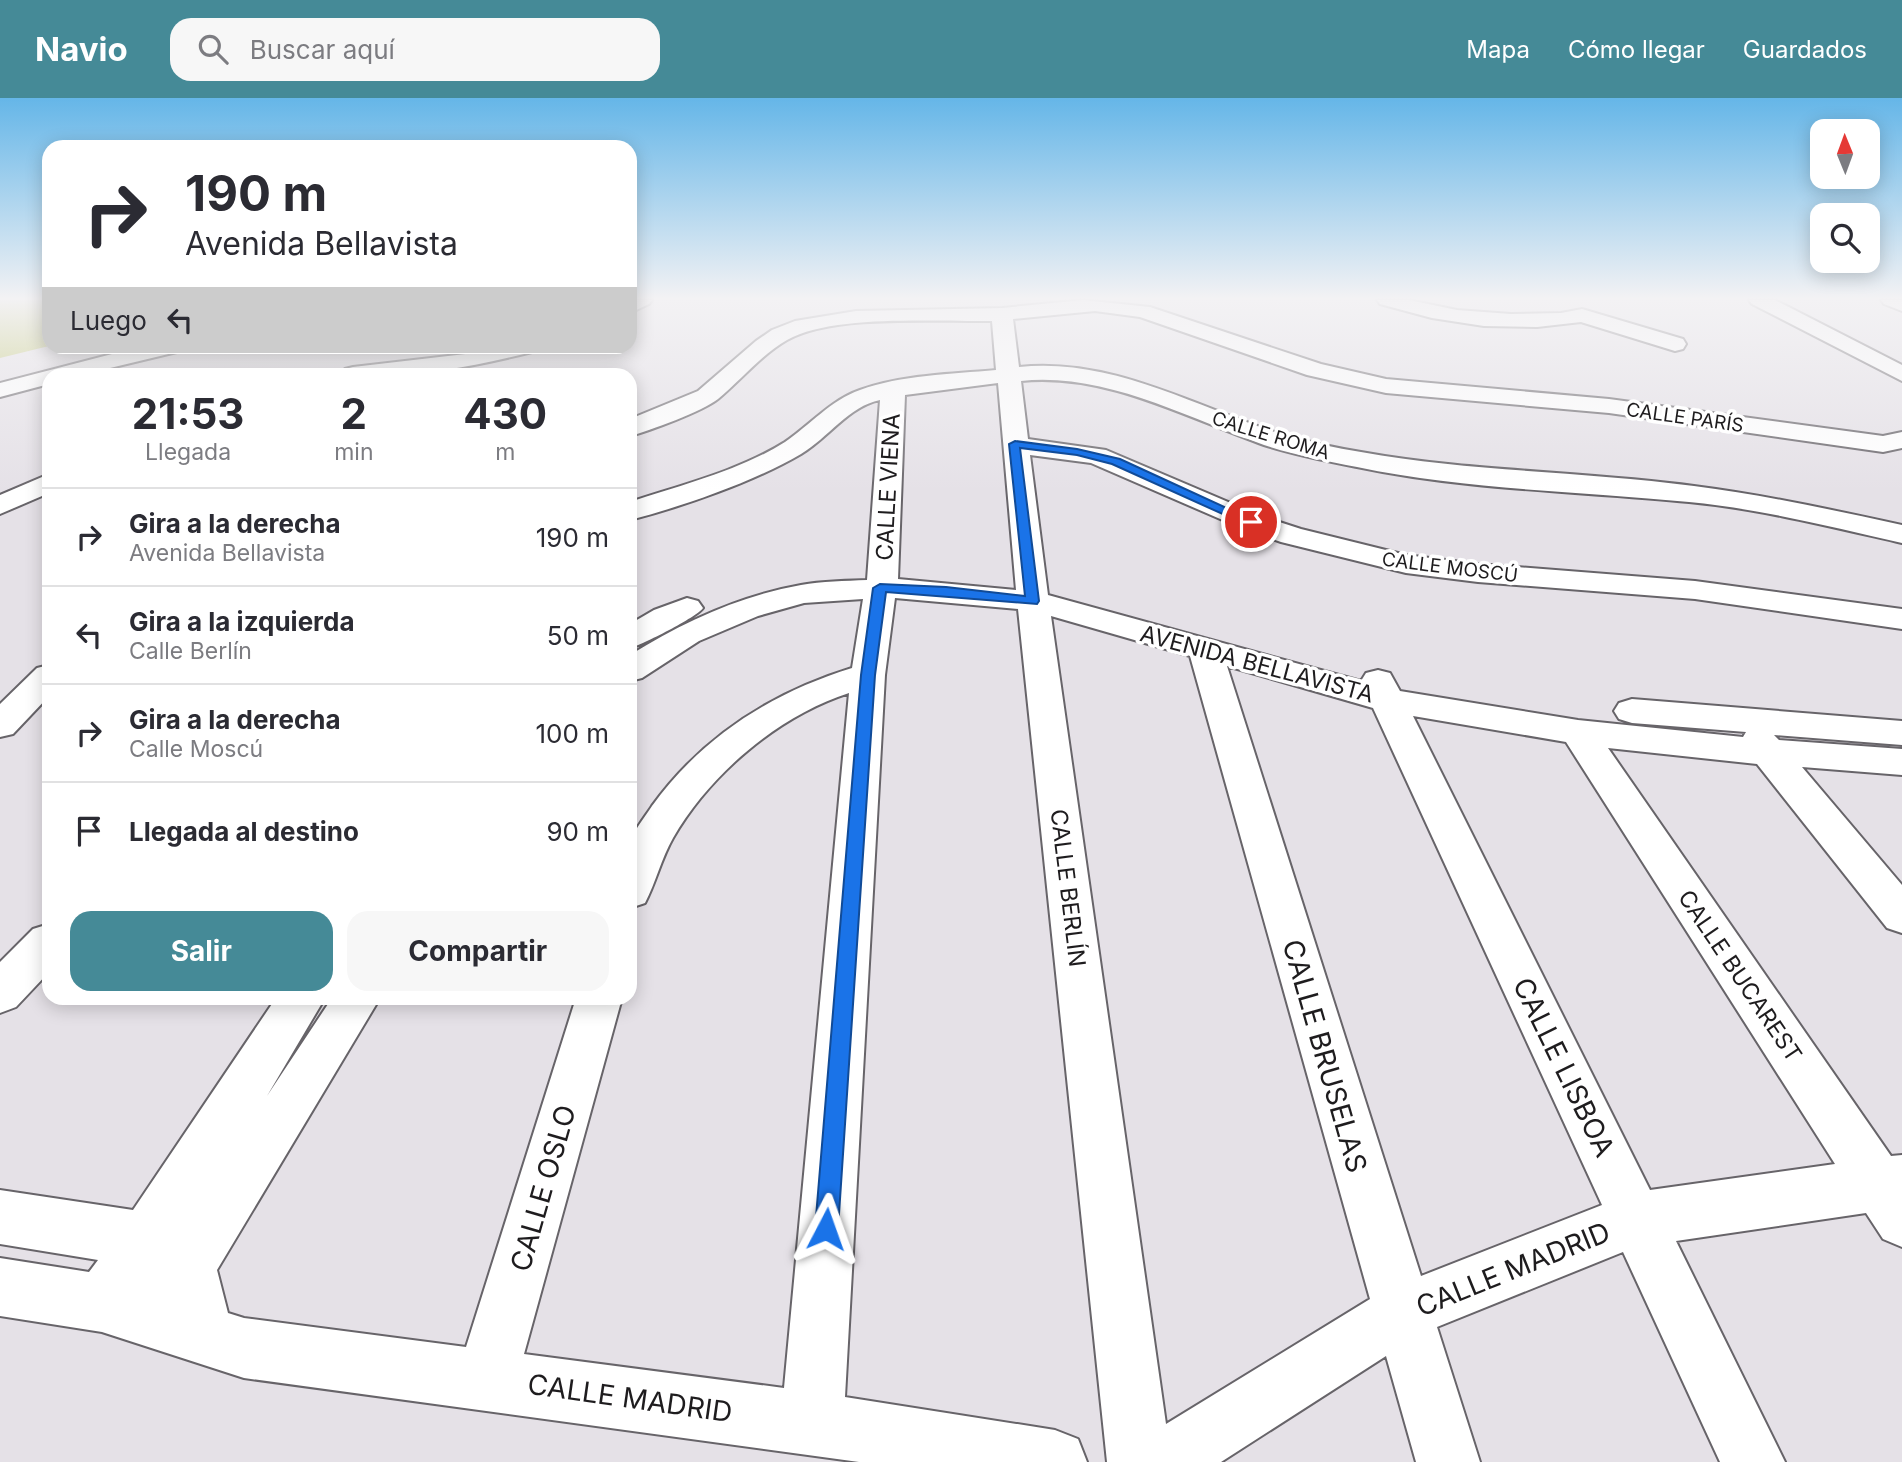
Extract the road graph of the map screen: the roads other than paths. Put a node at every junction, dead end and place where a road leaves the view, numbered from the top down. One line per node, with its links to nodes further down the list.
1 (101, 364): 6 (street)
2 (442, 364): 7 (street)
3 (744, 364): 12 (street, CALLE PARÍS)
4 (1005, 364): 8 (street, CALLE BERLÍN)
5 (1297, 364): 14 (street, CALLE PARÍS)
6 (83, 368)
7 (404, 368)
8 (1006, 373): 10 (street, CALLE ROMA); 13 (street, CALLE BERLÍN); 20 (street, CALLE ROMA)
9 (42, 379): 11 (street)
10 (893, 388): 19 (street, CALLE ROMA); 21 (street, CALLE VIENA)
11 (0, 390)
12 (637, 425)
13 (1015, 444): 22 (street, CALLE BERLÍN); 23 (street, CALLE MOSCÚ)
14 (1896, 447)
15 (42, 473): 17 (street)
16 (42, 485): 18 (street)
17 (0, 493)
18 (0, 506)
19 (637, 509)
20 (1902, 534)
21 (882, 577): 22 (street, AVENIDA BELLAVISTA); 24 (street, AVENIDA BELLAVISTA); 26 (street, AVENIDA BELLAVISTA); 27 (street, CALLE VIENA)
22 (1032, 589): 25 (street, AVENIDA BELLAVISTA); 29 (street, AVENIDA BELLAVISTA); 54 (street, CALLE BERLÍN)
23 (1902, 619)
24 (637, 634)
25 (1205, 649): 29 (street, AVENIDA BELLAVISTA); 49 (street, CALLE BRUSELAS)
26 (637, 666)
27 (868, 675): 36 (street); 52 (street, CALLE VIENA)
28 (42, 683): 31 (street)
29 (1380, 686): 30 (street, AVENIDA BELLAVISTA); 32 (street, AVENIDA BELLAVISTA); 45 (street, CALLE LISBOA)
30 (1743, 721): 33 (street, AVENIDA BELLAVISTA); 34 (street)
31 (0, 725)
32 (1578, 732): 34 (street, AVENIDA BELLAVISTA); 43 (street, CALLE BUCAREST)
33 (1902, 733)
34 (1768, 752): 35 (street, AVENIDA BELLAVISTA); 37 (street)
35 (1902, 762)
36 (637, 867)
37 (1902, 916)
38 (42, 949): 39 (street)
39 (0, 993)
40 (298, 1005): 46 (street)
41 (352, 1005): 46 (street)
42 (597, 1005): 51 (street, CALLE OSLO)
43 (1894, 1195): 45 (street, CALLE MADRID)
44 (0, 1217): 46 (street)
45 (1637, 1219): 49 (street, CALLE MADRID); 57 (street, CALLE LISBOA)
46 (167, 1253): 48 (street); 50 (street)
47 (0, 1287): 48 (street)
48 (125, 1310): 50 (street, CALLE MADRID)
49 (1401, 1313): 55 (street, CALLE MADRID); 56 (street, CALLE BRUSELAS)
50 (204, 1336): 51 (street, CALLE MADRID)
51 (488, 1378): 52 (street, CALLE MADRID)
52 (812, 1423): 53 (street, CALLE MADRID)
53 (1055, 1462)
54 (1139, 1462)
55 (1163, 1462)
56 (1448, 1462)
57 (1753, 1462)

